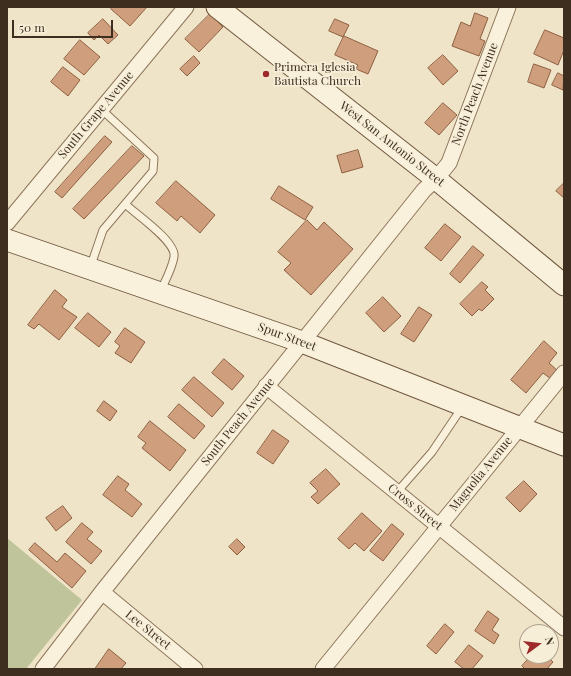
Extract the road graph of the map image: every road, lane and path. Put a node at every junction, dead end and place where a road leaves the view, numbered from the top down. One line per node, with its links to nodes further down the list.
1 (186, 7): 4 (street, South Grape Avenue)
2 (217, 7): 5 (main road, West San Antonio Street)
3 (508, 7): 5 (street, North Peach Avenue)
4 (101, 109): 6 (lane); 7 (street, South Grape Avenue)
5 (436, 179): 10 (main road, West San Antonio Street); 12 (street, South Peach Avenue)
6 (125, 204): 9 (lane); 11 (lane)
7 (7, 223)
8 (7, 240): 9 (main road, Spur Street)
9 (90, 268): 11 (main road, Spur Street)
10 (564, 285)
11 (160, 292): 12 (main road, Spur Street)
12 (302, 342): 14 (street, South Peach Avenue); 15 (main road, Spur Street)
13 (564, 373): 16 (street, Magnolia Avenue)
14 (266, 386): 18 (street, Cross Street); 20 (street, South Peach Avenue)
15 (464, 404): 16 (main road, Spur Street); 18 (lane)
16 (520, 426): 17 (main road, Spur Street); 19 (street, Magnolia Avenue)
17 (564, 445)
18 (397, 492): 19 (street, Cross Street)
19 (439, 526): 21 (street, Cross Street); 24 (street, Magnolia Avenue)
20 (102, 592): 22 (street, South Peach Avenue); 23 (street, Lee Street)
21 (564, 628)
22 (43, 669)
23 (195, 669)
24 (323, 669)

